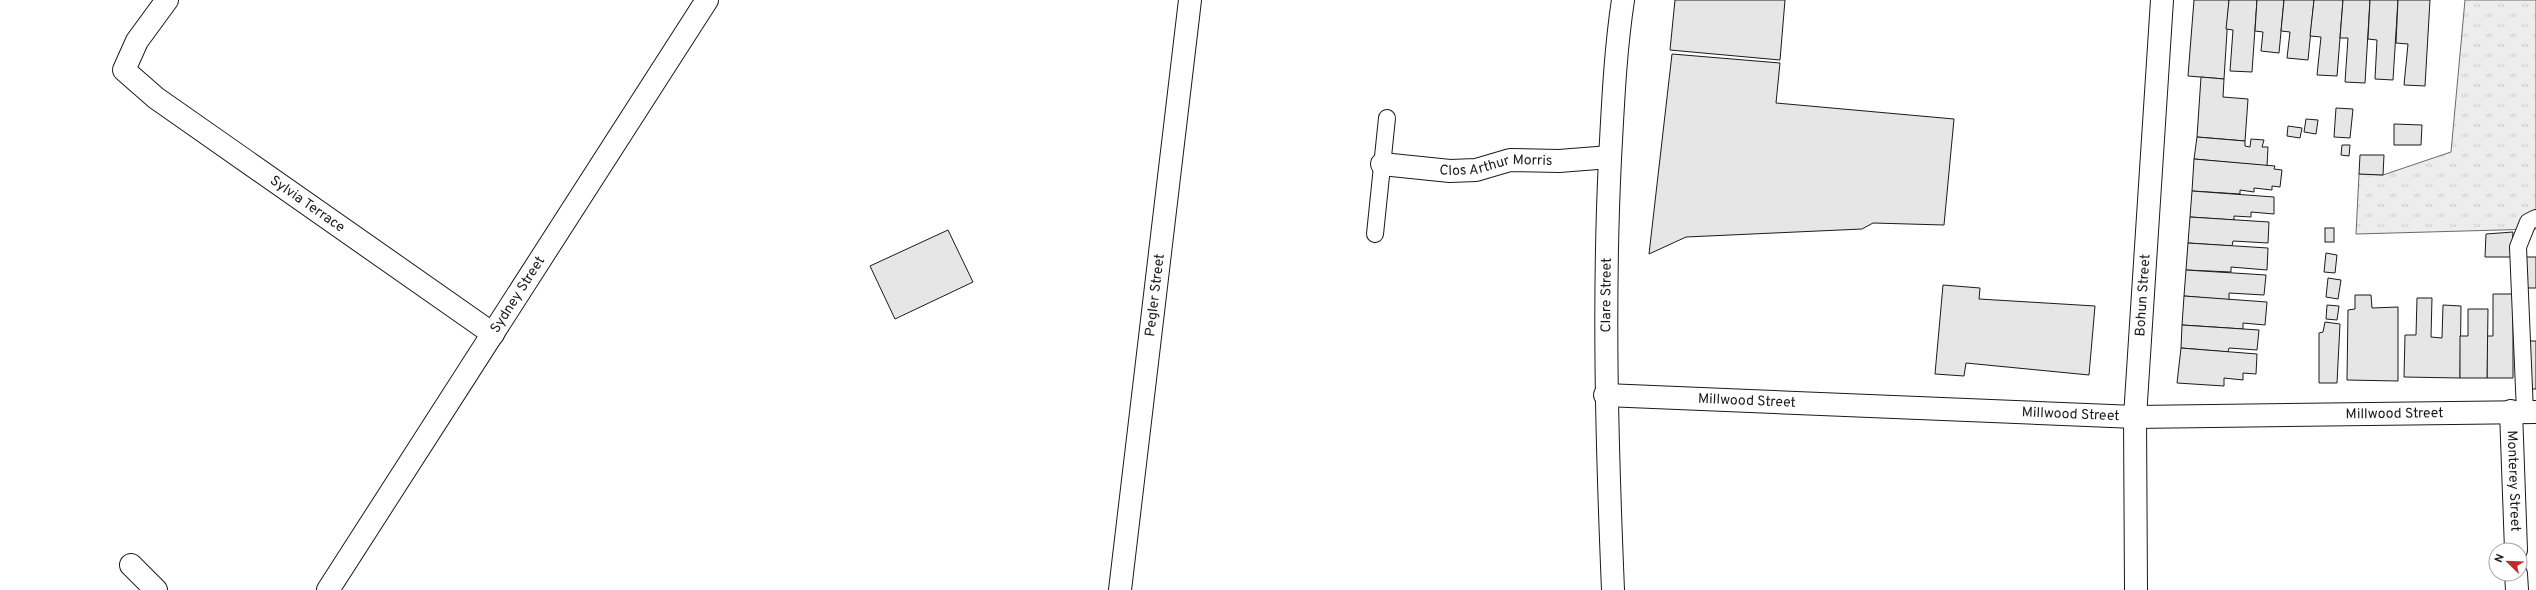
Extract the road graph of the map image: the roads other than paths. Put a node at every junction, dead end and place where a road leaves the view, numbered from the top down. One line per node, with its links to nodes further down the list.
1 (167, 0): 11 (street, Sylvia Terrace)
2 (707, 0): 11 (street, Sydney Street)
3 (1190, 0): 19 (street, Pegler Street)
4 (1623, 0): 7 (street, Clare Street)
5 (2162, 0): 14 (street, Bohun Street)
6 (1387, 118): 8 (lane)
7 (1610, 157): 8 (street, Clos Arthur Morris); 12 (street, Clare Street)
8 (1382, 164): 10 (lane)
9 (2536, 218): 13 (lane)
10 (1375, 234)
11 (493, 334): 18 (street, Sydney Street)
12 (1605, 395): 14 (street, Millwood Street); 20 (street, Clare Street)
13 (2524, 411): 14 (street, Millwood Street); 15 (street, Monterey Street)
14 (2134, 417): 21 (street, Bohun Street)
15 (2516, 542)
16 (131, 565): 17 (street)
17 (156, 590)
18 (328, 590)
19 (1120, 590)
20 (1613, 590)
21 (2136, 590)

